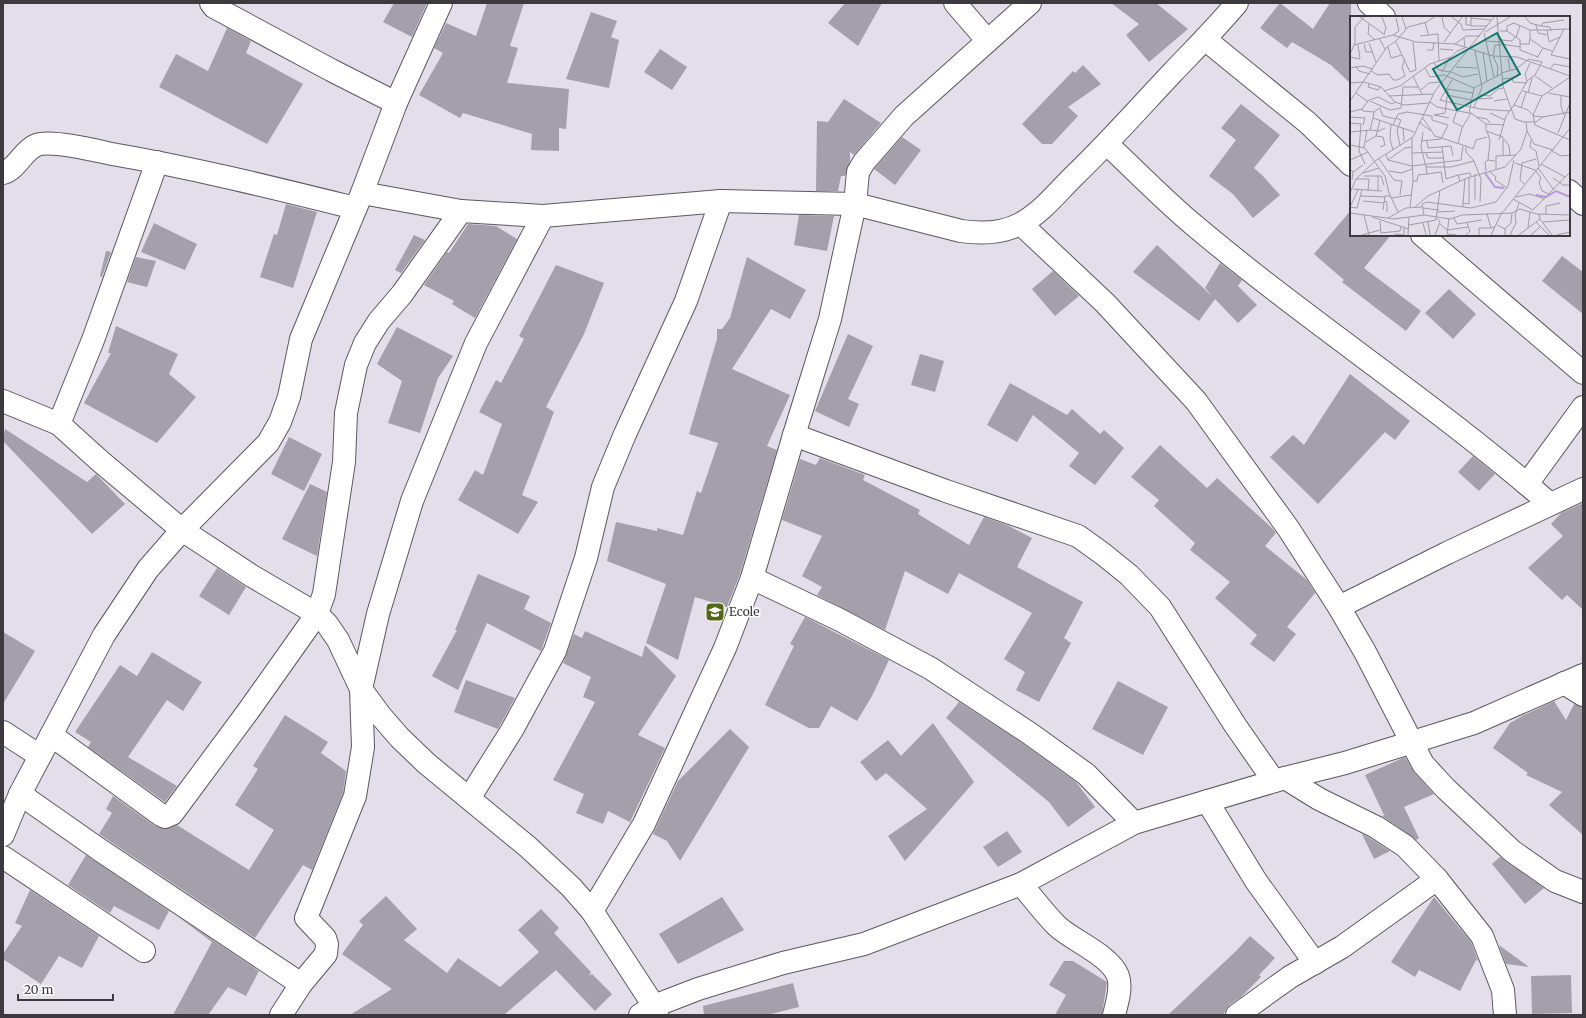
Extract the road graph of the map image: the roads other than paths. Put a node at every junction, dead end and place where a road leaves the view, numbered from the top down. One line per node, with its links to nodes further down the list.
1 (211, 3): 10 (street)
2 (442, 3): 10 (street)
3 (955, 3): 8 (street)
4 (1030, 3): 8 (street)
5 (1237, 3): 9 (street)
6 (1369, 3): 7 (street)
7 (1383, 16)
8 (987, 40): 18 (street)
9 (1206, 40): 11 (street); 13 (street)
10 (396, 103): 16 (street)
11 (1107, 144): 22 (street); 29 (street)
12 (157, 162): 14 (street); 16 (street); 27 (street)
13 (1350, 164)
14 (3, 174)
15 (1570, 192): 19 (street)
16 (358, 200): 20 (street); 32 (street)
17 (722, 201): 18 (street); 21 (street); 45 (street)
18 (855, 204): 22 (street); 28 (street)
19 (1583, 204)
20 (461, 211): 21 (street); 35 (street)
21 (543, 216): 37 (street)
22 (1021, 224): 34 (street)
23 (1423, 236): 24 (street)
24 (1583, 373)
25 (3, 401): 27 (street)
26 (1583, 407): 29 (street)
27 (59, 424): 32 (street)
28 (794, 435): 33 (street); 43 (street)
29 (1526, 484): 31 (street)
30 (1583, 489): 31 (street)
31 (1550, 504): 34 (street)
32 (182, 530): 35 (street); 40 (street)
33 (752, 578): 47 (street); 53 (street)
34 (1339, 607): 41 (street)
35 (317, 614): 37 (street); 40 (street)
36 (1574, 679): 38 (street); 41 (street)
37 (361, 689): 45 (street); 56 (street)
38 (1583, 695)
39 (3, 732): 42 (street)
40 (51, 735): 42 (street)
41 (1411, 743): 43 (street); 52 (street)
42 (40, 756): 44 (street)
43 (1280, 780): 46 (street); 50 (street)
44 (20, 794): 48 (street); 56 (street)
45 (470, 797): 53 (street)
46 (1207, 800): 47 (street); 55 (street)
47 (1134, 823): 51 (street)
48 (4, 830)
49 (3, 857): 54 (street)
50 (1437, 879): 55 (street); 61 (street)
51 (1022, 884): 57 (street); 59 (street)
52 (1583, 892)
53 (592, 911): 57 (street)
54 (144, 951)
55 (1315, 963): 60 (street)
56 (302, 984): 58 (street)
57 (650, 1012)
58 (281, 1015)
59 (1114, 1015)
60 (1237, 1015)
61 (1505, 1015)

